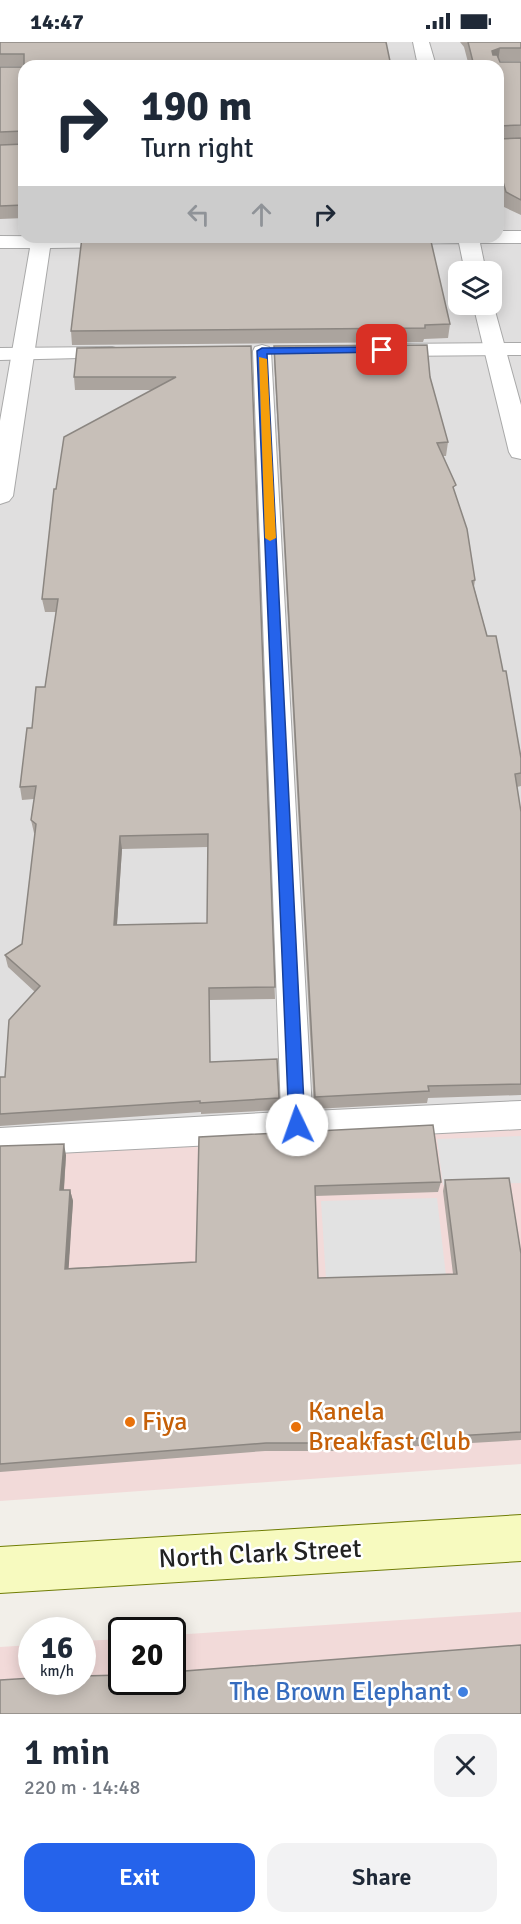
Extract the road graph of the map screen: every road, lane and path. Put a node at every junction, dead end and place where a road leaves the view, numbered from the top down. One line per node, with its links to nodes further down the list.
1 (421, 42): 2 (street)
2 (426, 60)
3 (504, 237): 4 (street)
4 (521, 237)
5 (0, 242): 6 (street)
6 (18, 242)
7 (41, 243): 17 (street)
8 (469, 243): 9 (street)
9 (473, 261)
10 (487, 315): 11 (street)
11 (495, 349): 12 (lane); 13 (lane); 18 (street)
12 (521, 349)
13 (370, 350)
14 (262, 351): 21 (lane)
15 (133, 353): 17 (lane)
16 (0, 354): 17 (lane)
17 (23, 354): 19 (street)
18 (521, 452)
19 (0, 496)
20 (521, 1115): 21 (lane)
21 (297, 1125): 22 (lane)
22 (0, 1142)
23 (521, 1538): 24 (main road, North Clark Street)
24 (0, 1569)

